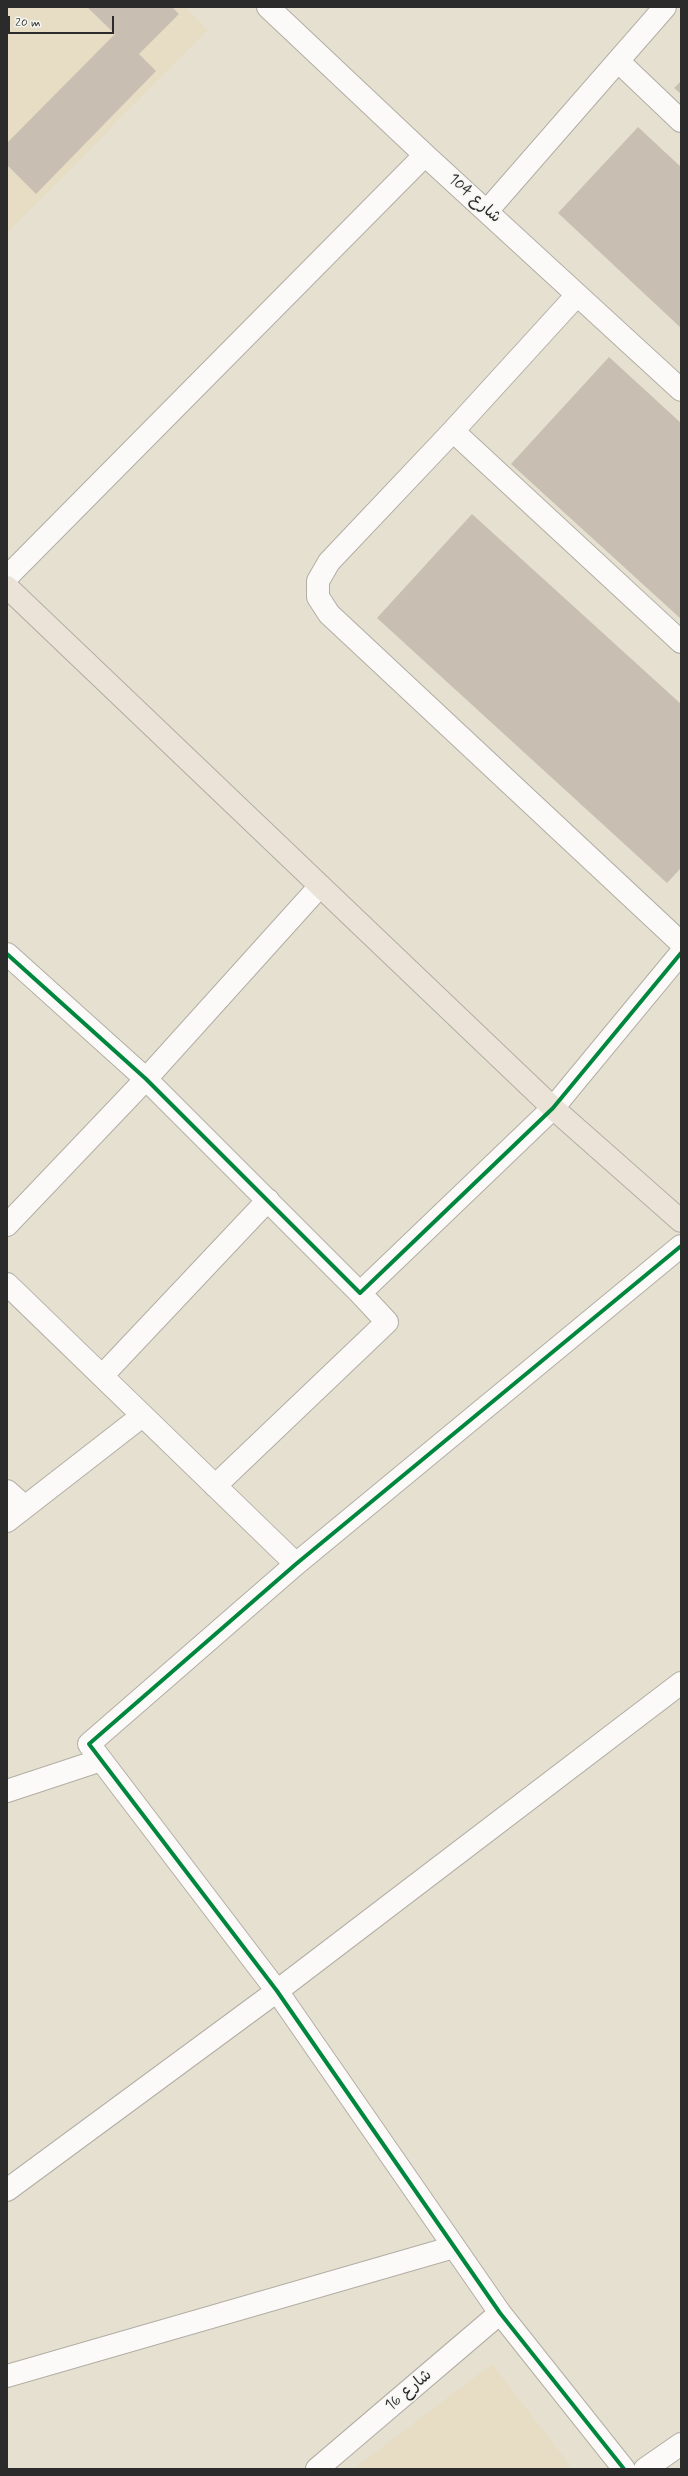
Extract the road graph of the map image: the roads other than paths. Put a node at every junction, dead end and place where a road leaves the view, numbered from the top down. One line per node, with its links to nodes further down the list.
1 (268, 7): 5 (street, شارع 104)
2 (665, 7): 3 (street)
3 (618, 61): 4 (street); 6 (street)
4 (681, 120)
5 (425, 155): 6 (street, شارع 104); 10 (street)
6 (487, 211): 7 (street, شارع 104)
7 (577, 295): 8 (street, شارع 104); 9 (street)
8 (681, 390)
9 (453, 431): 12 (street); 14 (street)
10 (7, 577)
11 (7, 587): 13 (main road)
12 (681, 642)
13 (320, 886): 17 (street); 18 (main road)
14 (681, 943)
15 (681, 953): 18 (street)
16 (7, 954): 17 (street)
17 (146, 1079): 19 (street); 21 (street)
18 (553, 1108): 20 (main road); 24 (street)
19 (268, 1200): 24 (street); 25 (street)
20 (681, 1221)
21 (7, 1225)
22 (681, 1246): 31 (street)
23 (7, 1284): 25 (street)
24 (360, 1293): 27 (street)
25 (102, 1376): 26 (street)
26 (142, 1416): 27 (street); 29 (street)
27 (215, 1486): 31 (street)
28 (7, 1490): 29 (street)
29 (25, 1508): 30 (street)
30 (7, 1521)
31 (296, 1564): 33 (street)
32 (681, 1684): 35 (street)
33 (101, 1760): 34 (street); 35 (street)
34 (7, 1791)
35 (277, 1991): 36 (street); 37 (street)
36 (7, 2190)
37 (454, 2247): 38 (street); 39 (street)
38 (500, 2313): 41 (street, شارع 16); 42 (street)
39 (7, 2376)
40 (681, 2444): 43 (street)
41 (317, 2469)
42 (624, 2469)
43 (645, 2469)

